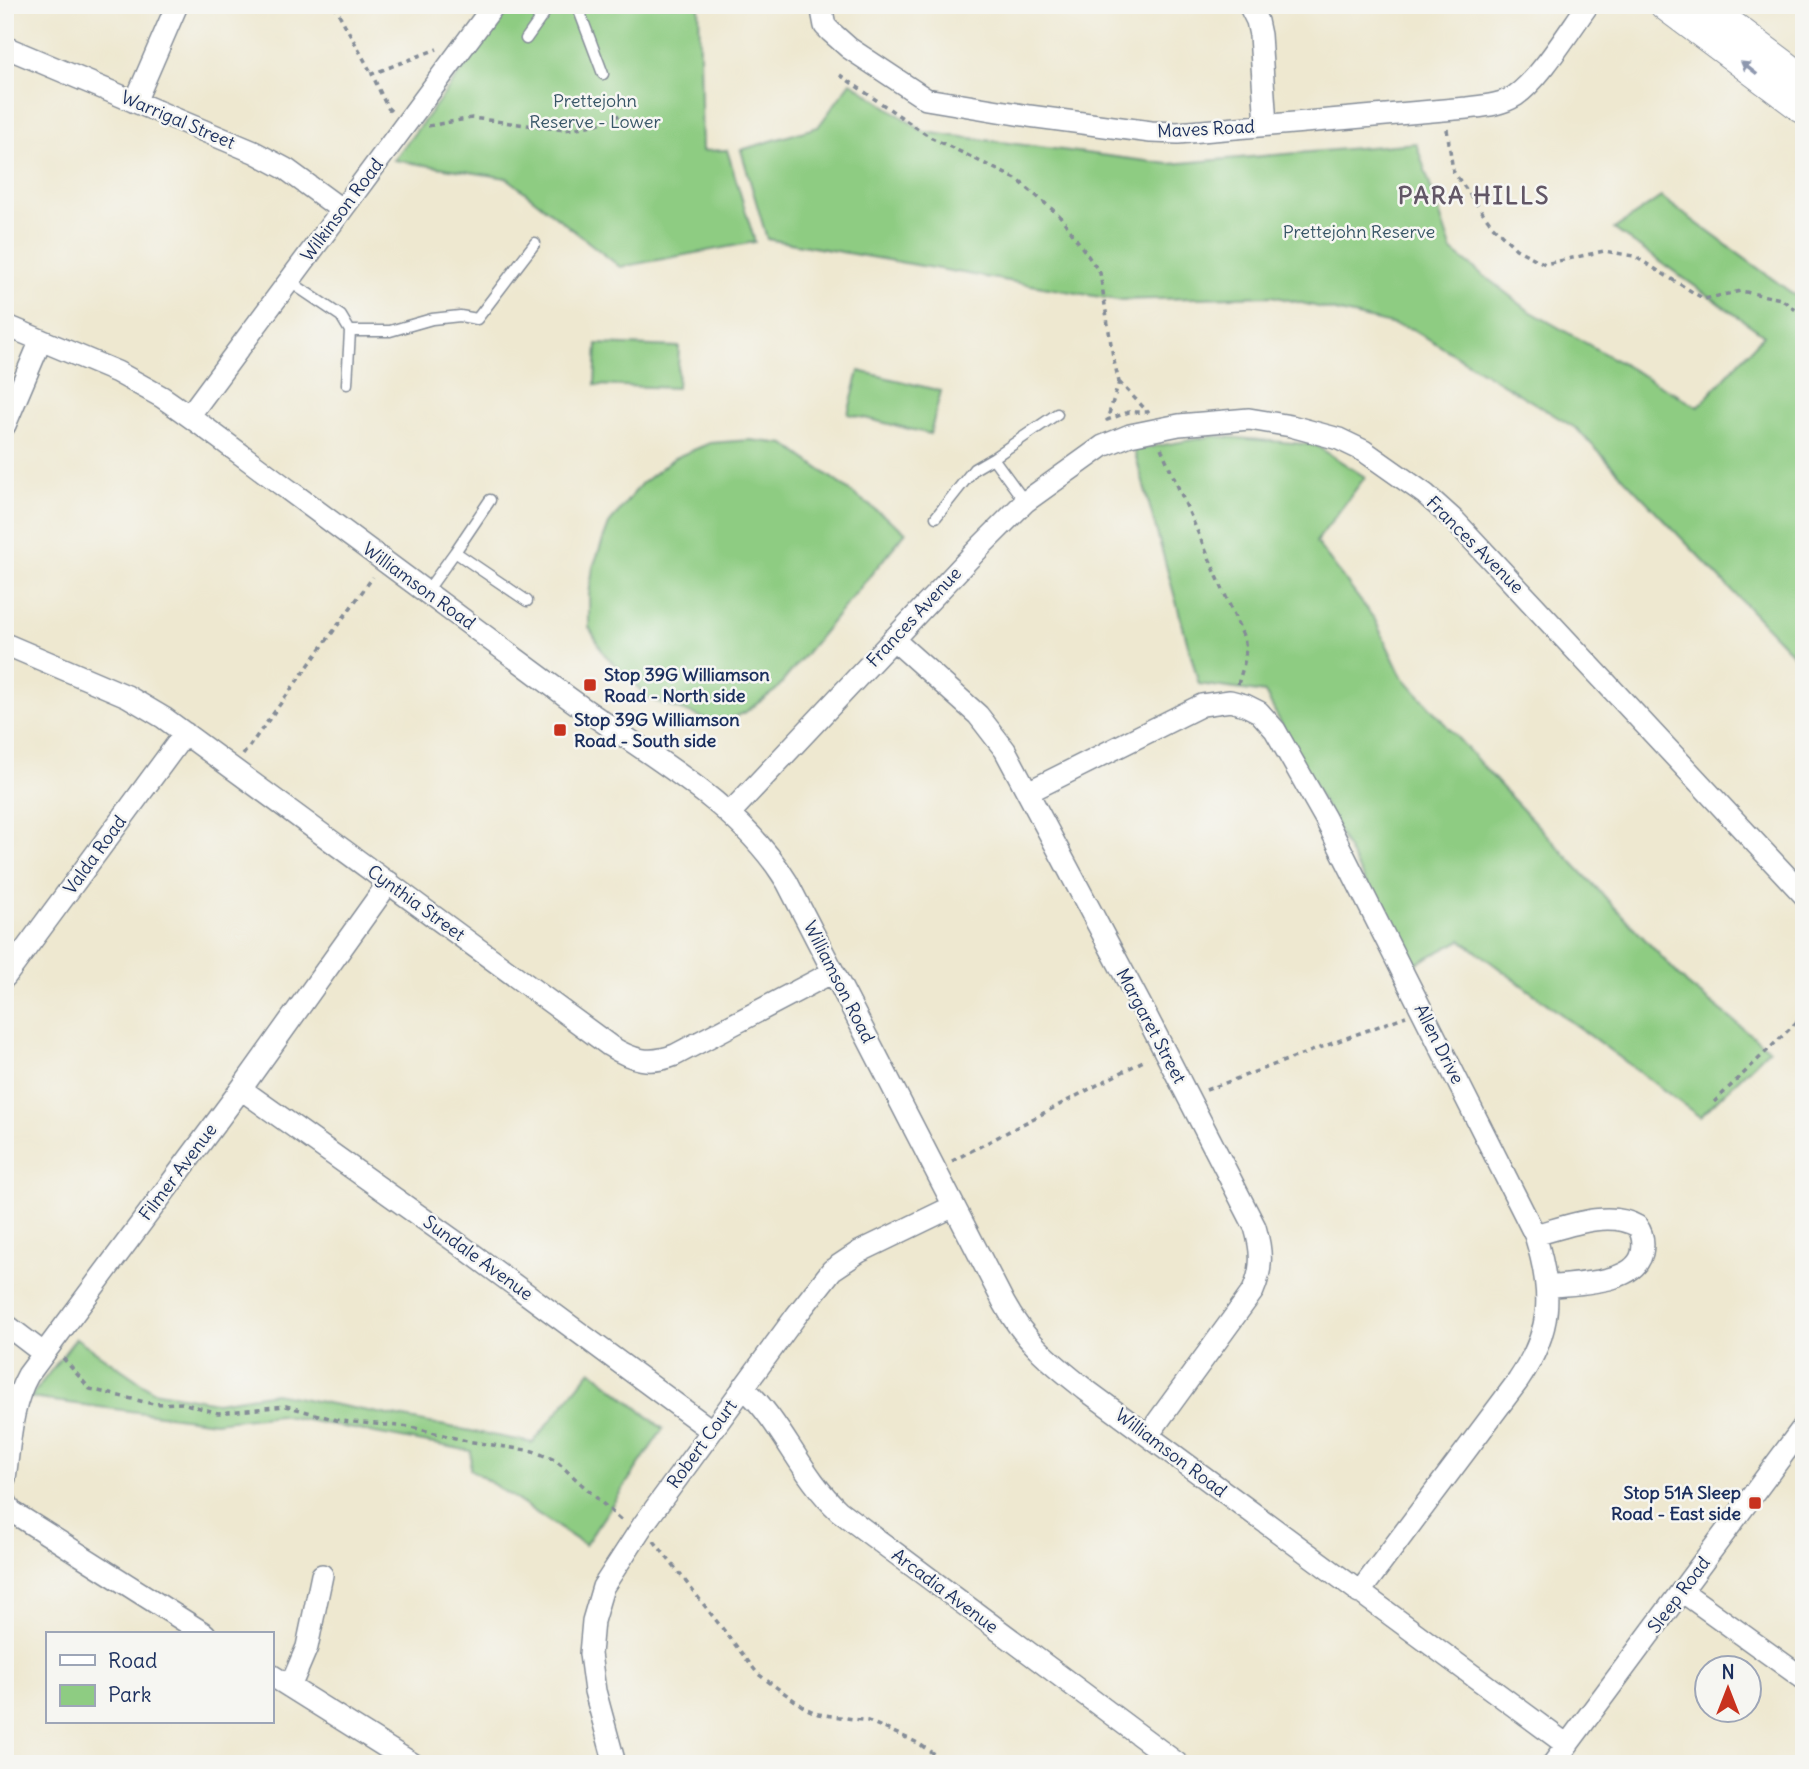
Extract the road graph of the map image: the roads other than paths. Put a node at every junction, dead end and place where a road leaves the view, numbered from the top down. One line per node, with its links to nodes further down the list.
1 (177, 5): 14 (street)
2 (494, 5): 17 (street, Wilkinson Road)
3 (550, 5): 10 (lane)
4 (577, 5): 12 (lane)
5 (821, 5): 16 (street, Maves Road)
6 (1249, 5): 16 (street)
7 (1588, 5): 16 (street, Maves Road)
8 (1665, 5): 15 (main road, one-way to 8)
9 (1704, 5): 13 (main road)
10 (526, 39)
11 (5, 47): 14 (street, Warrigal Street)
12 (603, 74)
13 (1804, 80)
14 (135, 102): 17 (street, Warrigal Street)
15 (1804, 109)
16 (1266, 125)
17 (342, 211): 19 (street, Wilkinson Road)
18 (535, 243): 21 (lane)
19 (289, 281): 21 (lane); 25 (street, Wilkinson Road)
20 (5, 325): 22 (street, Williamson Road)
21 (350, 331): 23 (lane)
22 (41, 340): 25 (street, Williamson Road); 26 (street)
23 (347, 384)
24 (1057, 414): 27 (lane)
25 (189, 416): 32 (street, Williamson Road)
26 (5, 425)
27 (993, 458): 29 (lane); 30 (lane)
28 (490, 500): 31 (lane)
29 (1025, 502): 34 (street, Frances Avenue); 40 (street, Frances Avenue)
30 (936, 517)
31 (455, 552): 32 (lane); 33 (lane)
32 (427, 591): 38 (street, Williamson Road)
33 (527, 601)
34 (893, 639): 37 (street, Margaret Street); 38 (street, Frances Avenue)
35 (5, 643): 36 (street, Cynthia Street)
36 (185, 733): 39 (street, Cynthia Street); 42 (street, Valda Road)
37 (1028, 792): 45 (street, Allen Drive); 53 (street, Margaret Street)
38 (729, 814): 41 (street, Williamson Road)
39 (389, 882): 41 (street, Cynthia Street); 43 (street, Filmer Avenue)
40 (1804, 895)
41 (833, 972): 44 (street, Williamson Road)
42 (5, 977)
43 (241, 1089): 48 (street, Filmer Avenue); 52 (street, Sundale Avenue)
44 (954, 1206): 49 (street, Robert Court); 53 (street, Williamson Road)
45 (1535, 1235): 46 (street, Allen Drive); 46 (street)
46 (1547, 1287): 58 (street, Allen Drive)
47 (5, 1324): 48 (street)
48 (46, 1349): 50 (street, Filmer Avenue)
49 (743, 1387): 52 (street, Robert Court); 66 (street, Arcadia Avenue)
50 (10, 1417): 54 (street, Filmer Avenue)
51 (1804, 1426): 57 (street, Sleep Road)
52 (712, 1430): 65 (street, Robert Court)
53 (1148, 1435): 58 (street, Williamson Road)
54 (5, 1478)
55 (5, 1500): 59 (street)
56 (322, 1575): 62 (street)
57 (1683, 1592): 61 (street); 63 (street, Sleep Road)
58 (1359, 1593): 63 (street, Williamson Road)
59 (202, 1632)
60 (273, 1676): 62 (street)
61 (1804, 1679)
62 (290, 1687): 64 (street)
63 (1567, 1745): 67 (street, Sleep Road)
64 (413, 1764)
65 (615, 1764)
66 (1178, 1764)
67 (1553, 1764)

